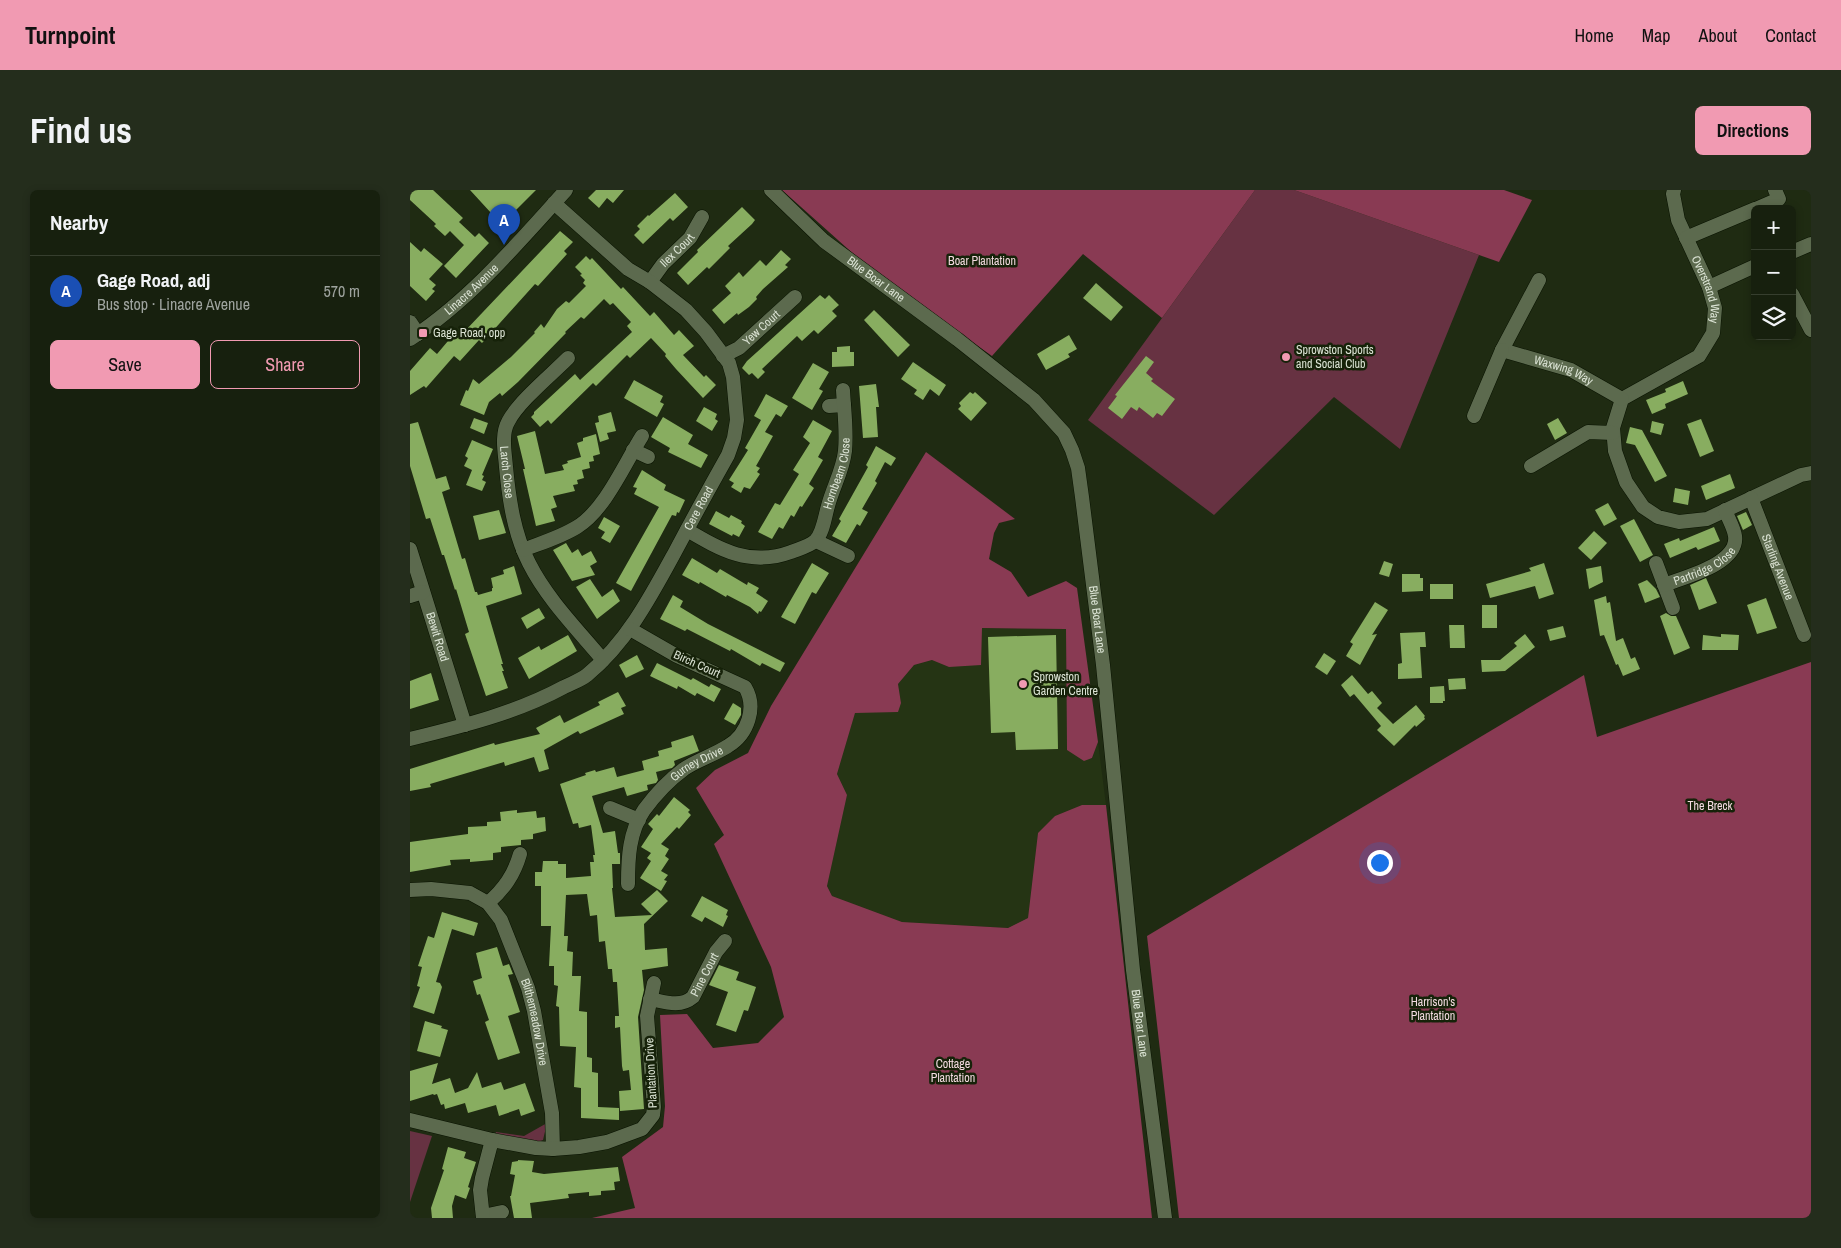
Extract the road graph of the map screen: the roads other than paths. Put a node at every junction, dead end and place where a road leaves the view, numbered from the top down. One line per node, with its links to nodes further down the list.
1 (566, 190): 5 (street, Linacre Avenue)
2 (771, 190): 65 (street, Blue Boar Lane)
3 (1674, 190): 9 (street, Overstrand Way)
4 (1775, 190): 6 (street)
5 (554, 203): 14 (street, Cere Road); 19 (street, Linacre Avenue)
6 (1765, 205)
7 (1751, 211): 9 (street)
8 (702, 217): 14 (street, Ilex Court)
9 (1686, 238): 15 (street, Overstrand Way)
10 (1811, 244): 11 (street)
11 (1796, 250)
12 (1751, 268): 15 (street)
13 (1539, 280): 20 (street)
14 (650, 282): 21 (street, Cere Road)
15 (1710, 286): 24 (street, Overstrand Way)
16 (1793, 295): 18 (street)
17 (795, 297): 21 (street, Yew Court)
18 (1811, 330)
19 (413, 332)
20 (1502, 350): 24 (street, Waxwing Way); 27 (street)
21 (723, 356): 36 (street, Cere Road)
22 (568, 358): 39 (street, Larch Close)
23 (843, 390): 25 (street, Hornbeam Close)
24 (1622, 399): 28 (street)
25 (844, 405): 26 (street); 37 (street, Hornbeam Close)
26 (829, 406)
27 (1474, 416)
28 (1613, 433): 32 (street); 35 (street)
29 (642, 436): 30 (street)
30 (633, 450): 31 (street); 39 (street)
31 (648, 457)
32 (1531, 466)
33 (1811, 473): 34 (street)
34 (1751, 498): 35 (street); 46 (street, Starling Avenue)
35 (1725, 510): 42 (street, Partridge Close)
36 (687, 530): 37 (street); 45 (street, Cere Road)
37 (816, 540): 40 (street)
38 (410, 550): 43 (street, Bewit Road)
39 (523, 550): 47 (street, Larch Close)
40 (848, 556)
41 (1656, 563): 42 (street, Partridge Close)
42 (1664, 585): 44 (street, Partridge Close)
43 (417, 594): 49 (street, Bewit Road)
44 (1674, 608)
45 (630, 629): 47 (street, Cere Road); 48 (street, Birch Court)
46 (1804, 635)
47 (603, 660): 49 (street, Cere Road)
48 (752, 708): 52 (street, Gurney Drive)
49 (466, 725): 50 (street, Cere Road)
50 (410, 739)
51 (610, 808): 52 (street)
52 (639, 820): 54 (street, Gurney Drive)
53 (520, 854): 56 (street)
54 (628, 884)
55 (410, 890): 56 (street, Blithemeadow Drive)
56 (488, 904): 62 (street, Blithemeadow Drive)
57 (725, 941): 59 (street, Pine Court)
58 (654, 983): 59 (street, Plantation Drive)
59 (650, 999): 62 (street, Plantation Drive)
60 (410, 1120): 61 (street, Plantation Drive)
61 (492, 1140): 62 (street, Plantation Drive); 64 (street)
62 (553, 1149)
63 (502, 1212): 64 (street)
64 (483, 1217)
65 (1165, 1218)

